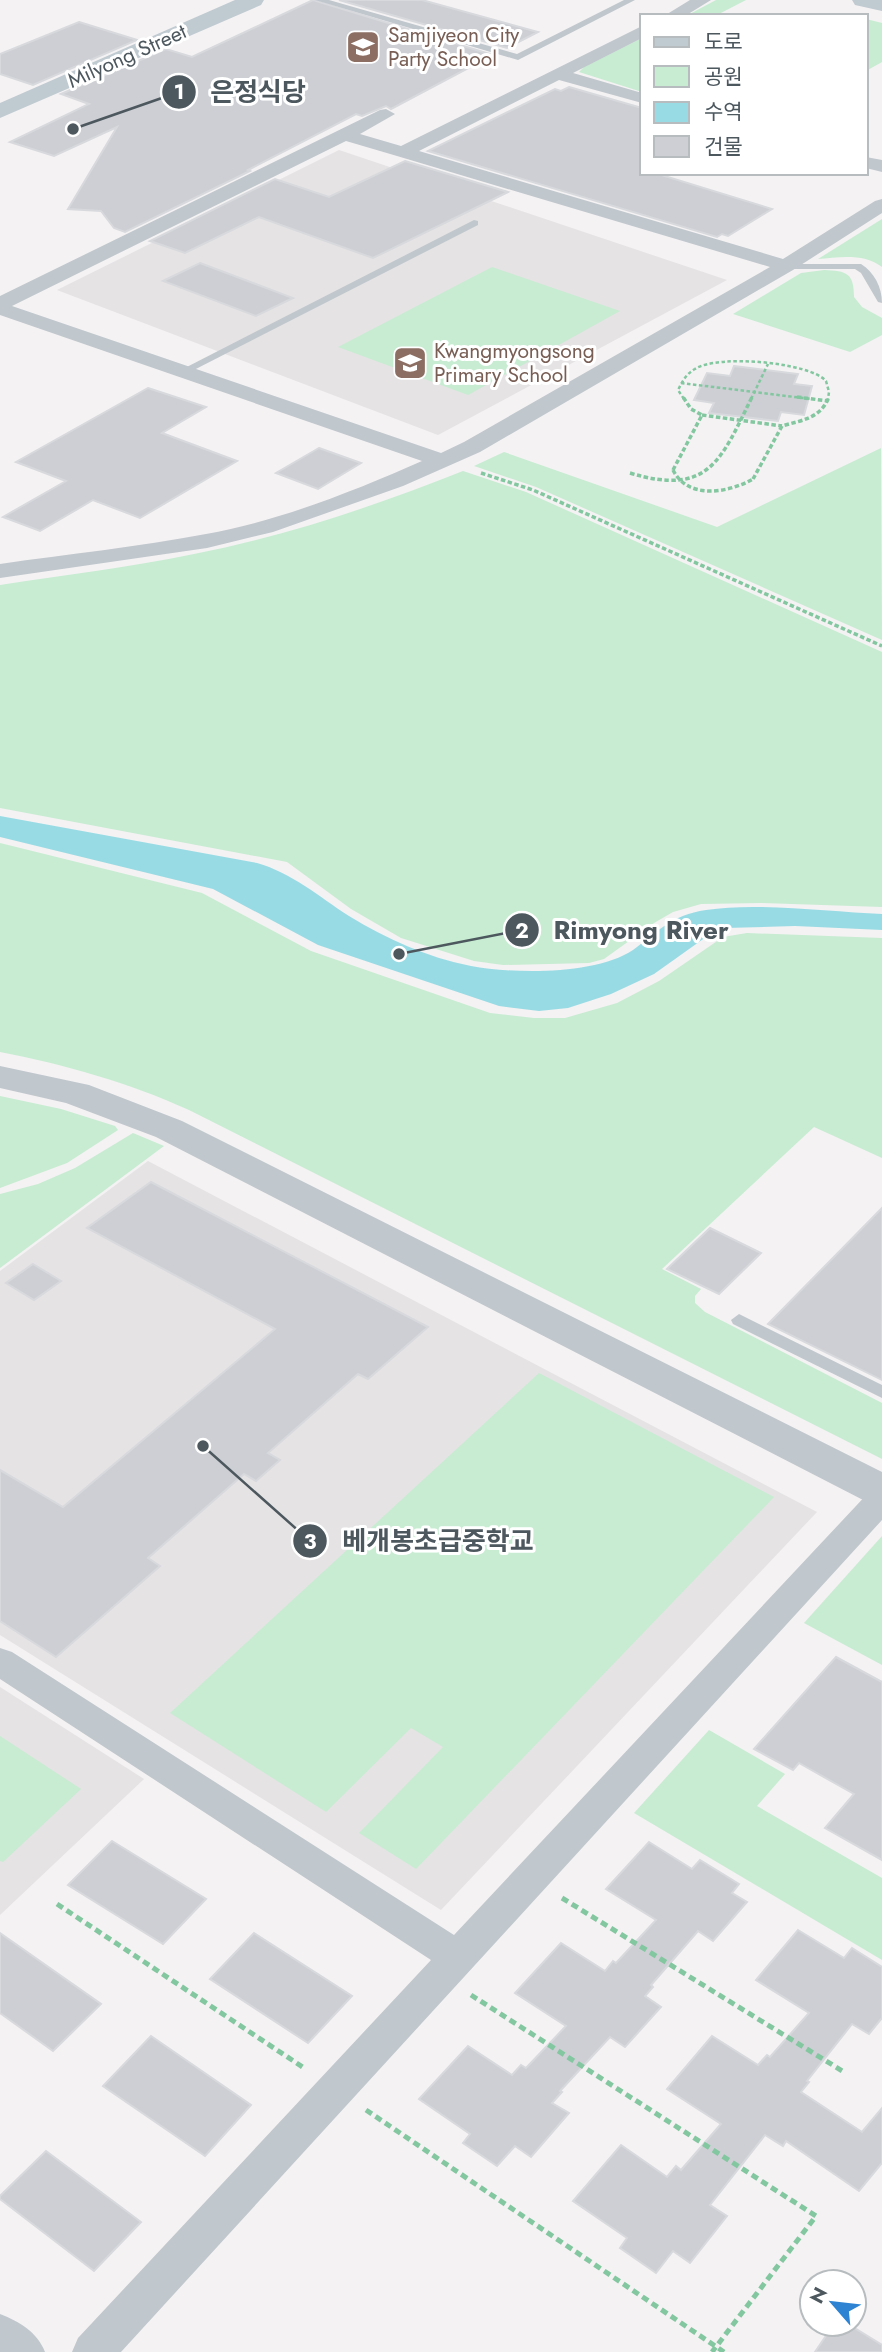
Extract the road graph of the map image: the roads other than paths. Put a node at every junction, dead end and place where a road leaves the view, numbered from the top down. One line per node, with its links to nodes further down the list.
1 (253, 0): 11 (main road, Milyong Street)
2 (319, 0): 3 (lane)
3 (631, 0)
4 (703, 0): 7 (street)
5 (863, 0): 6 (main road)
6 (882, 5)
7 (676, 14)
8 (640, 32): 9 (street)
9 (557, 74): 10 (street); 14 (street)
10 (640, 97)
11 (0, 111)
12 (386, 114): 13 (street)
13 (346, 135): 14 (street); 19 (street)
14 (403, 152): 17 (street)
15 (882, 205): 17 (street)
16 (474, 223): 20 (lane)
17 (786, 266): 18 (lane); 21 (street)
18 (882, 300)
19 (0, 306): 20 (street)
20 (184, 371): 21 (street)
21 (440, 460): 22 (street)
22 (0, 571)
23 (0, 1077): 26 (street)
24 (739, 1320): 25 (lane)
25 (882, 1392)
26 (882, 1491)
27 (882, 1499): 29 (street)
28 (0, 1661): 29 (street)
29 (450, 1967): 32 (street)
30 (0, 2334): 31 (street)
31 (24, 2352)
32 (93, 2352)

